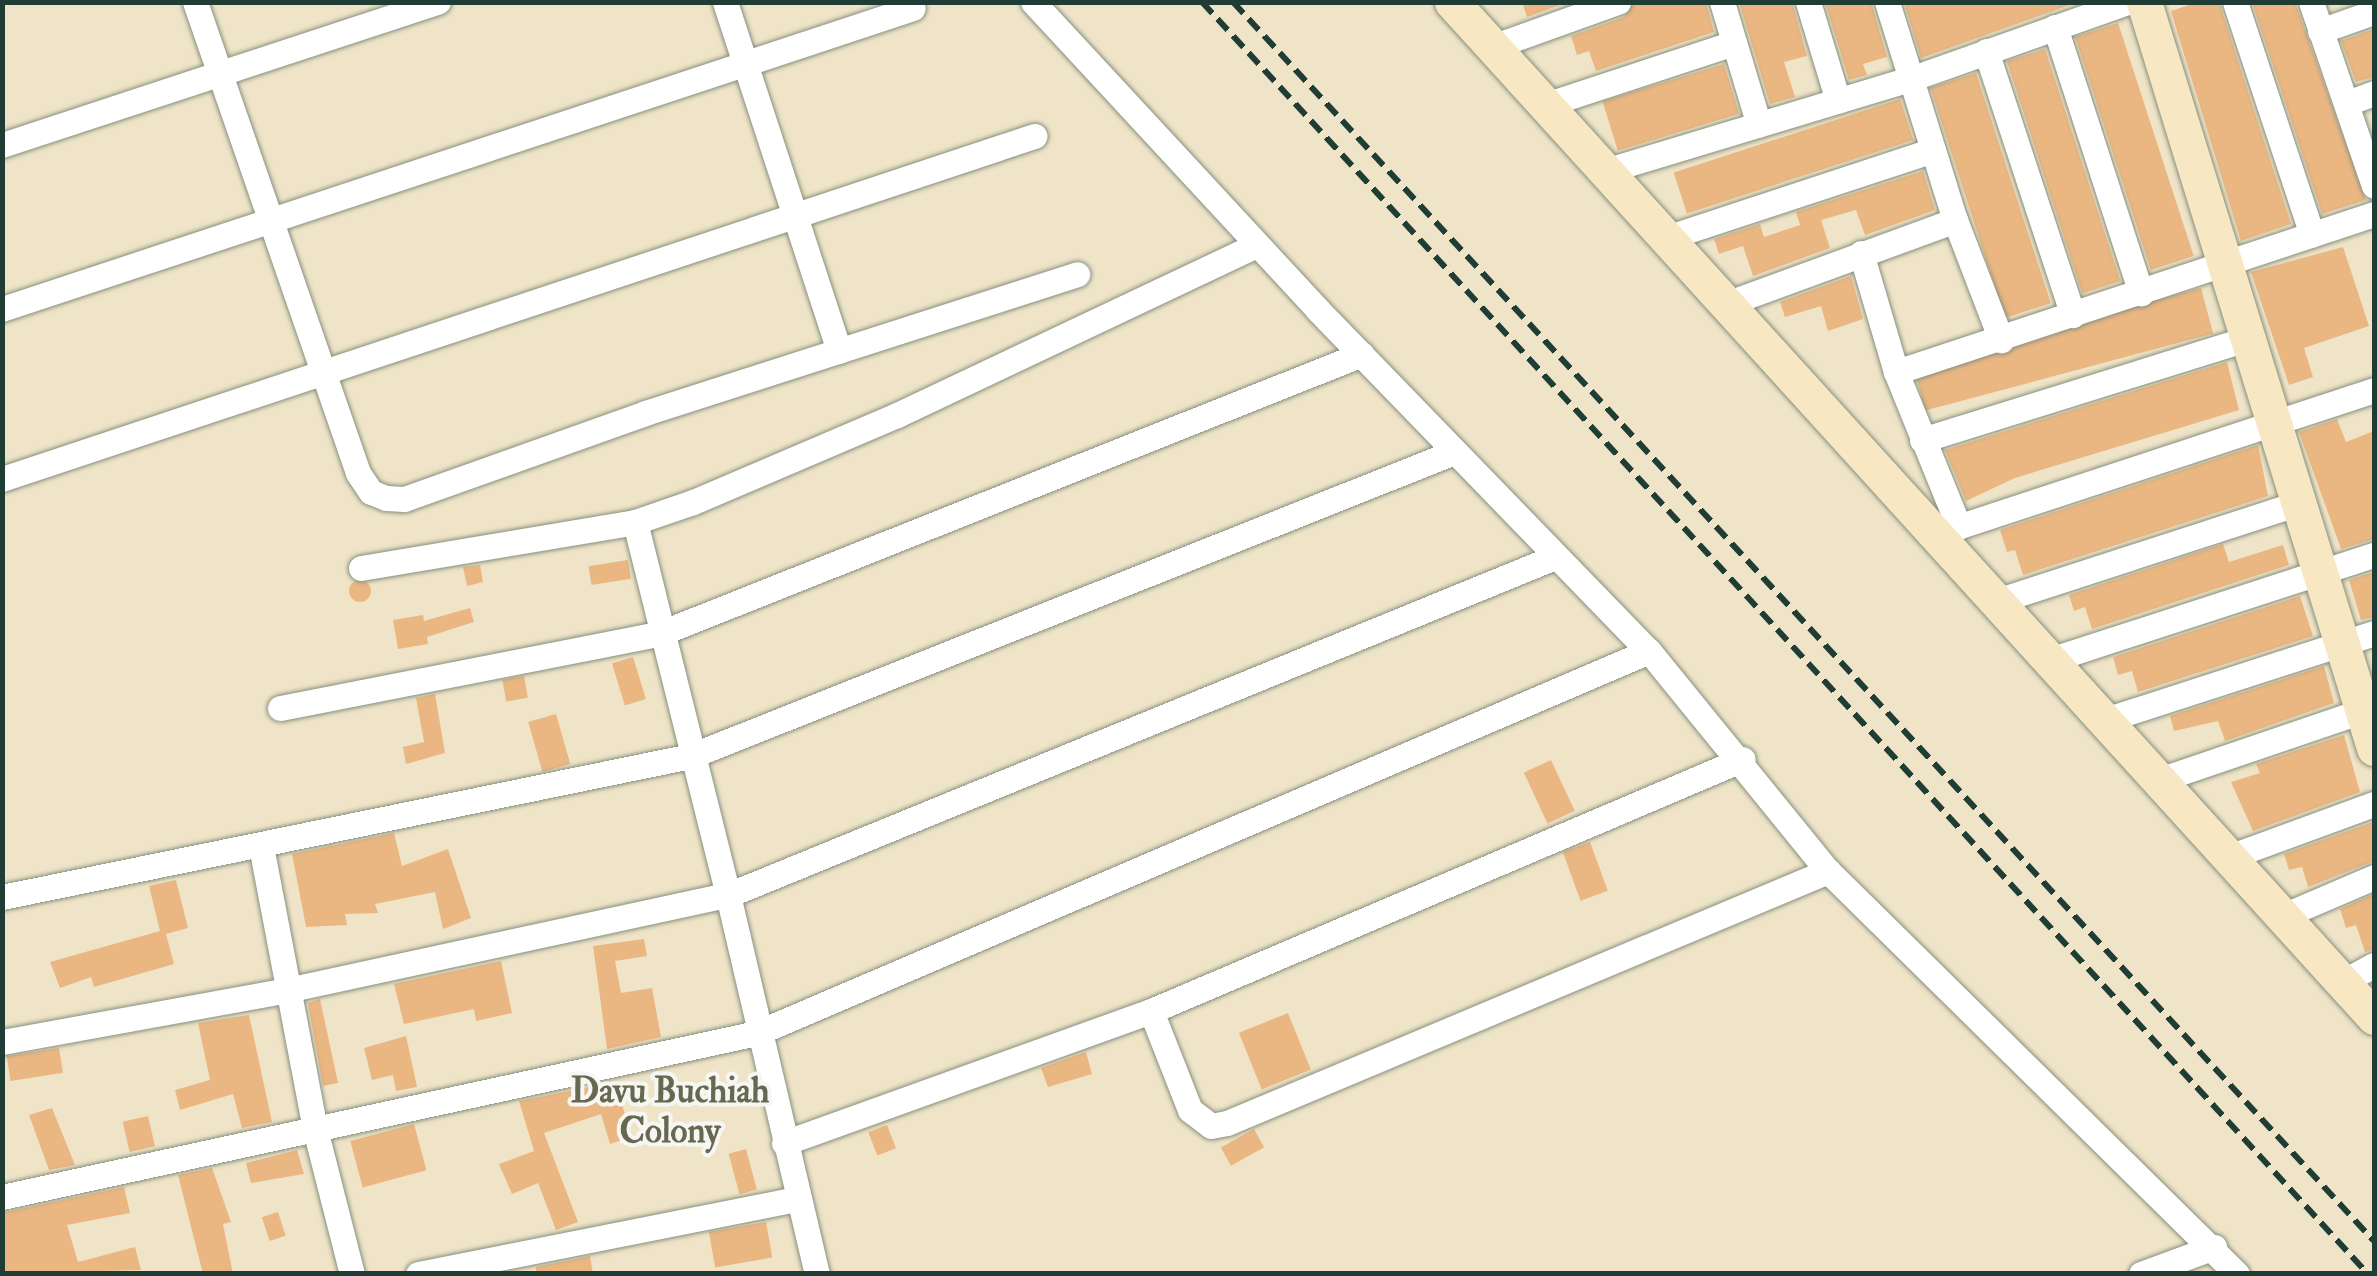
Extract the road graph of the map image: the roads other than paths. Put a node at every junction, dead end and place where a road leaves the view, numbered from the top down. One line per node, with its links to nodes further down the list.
1 (196, 2): 22 (street)
2 (438, 2): 22 (street)
3 (725, 2): 21 (street)
4 (1033, 2): 40 (street)
5 (1452, 2): 19 (street)
6 (1618, 2): 19 (street)
7 (1722, 2): 18 (street)
8 (1808, 2): 25 (street)
9 (1887, 2): 23 (street)
10 (2128, 2): 16 (street)
11 (2144, 2): 42 (street)
12 (2235, 2): 38 (street)
13 (2311, 2): 17 (street)
14 (913, 8): 21 (street)
15 (2374, 12): 17 (street)
16 (2055, 27): 20 (street); 44 (street)
17 (2320, 31): 26 (street)
18 (1734, 43): 27 (street); 28 (street)
19 (1492, 47): 27 (street)
20 (1986, 51): 23 (street); 47 (street)
21 (744, 62): 34 (street); 37 (street)
22 (221, 76): 30 (street); 37 (street)
23 (1910, 79): 25 (street); 31 (street)
24 (2374, 94): 26 (street)
25 (1838, 101): 28 (street)
26 (2347, 103): 33 (street)
27 (1545, 105): 32 (street)
28 (1760, 125): 32 (street)
29 (1034, 136): 34 (street)
30 (2, 145)
31 (1933, 150): 36 (street); 39 (street)
32 (1606, 171): 39 (street)
33 (2374, 186)
34 (792, 212): 50 (street); 52 (street)
35 (2374, 214): 38 (street)
36 (1956, 220): 41 (street); 48 (street)
37 (270, 221): 46 (street); 52 (street)
38 (2312, 235): 42 (street)
39 (1666, 238): 45 (street)
40 (1258, 244): 51 (street); 60 (street)
41 (1862, 253): 45 (street); 53 (street)
42 (2221, 268): 44 (street); 49 (street)
43 (1077, 274): 50 (street)
44 (2142, 294): 47 (street)
45 (1726, 304): 61 (street)
46 (2, 309)
47 (2073, 316): 48 (street)
48 (2002, 340): 53 (street)
49 (2244, 340): 55 (street); 56 (street)
50 (839, 350): 52 (street)
51 (1362, 354): 57 (street); 67 (street)
52 (321, 368): 58 (street)
53 (1896, 372): 56 (street)
54 (2374, 390): 55 (street)
55 (2269, 424): 59 (street); 61 (street)
56 (1922, 440): 61 (street)
57 (1454, 452): 63 (street); 76 (street)
58 (2, 479)
59 (2295, 504): 65 (street); 66 (street)
60 (635, 522): 64 (street); 67 (street)
61 (1948, 531): 66 (street)
62 (2374, 555): 65 (street)
63 (1555, 556): 70 (street); 84 (street)
64 (361, 568)
65 (2316, 574): 69 (street); 71 (street)
66 (1996, 601): 71 (street)
67 (661, 633): 72 (street); 76 (street)
68 (2374, 634): 69 (street)
69 (2338, 646): 73 (street); 74 (street)
70 (1649, 650): 77 (street); 92 (street)
71 (2050, 660): 74 (street)
72 (280, 708)
73 (2369, 709): 75 (street); 78 (street)
74 (2105, 720): 78 (street)
75 (2374, 748)
76 (692, 756): 80 (street); 84 (street)
77 (1742, 759): 82 (street); 90 (street)
78 (2159, 780): 81 (street)
79 (2374, 804): 81 (street)
80 (261, 846): 85 (street); 89 (street)
81 (2229, 857): 86 (street)
82 (1828, 871): 90 (street); 98 (street)
83 (2374, 877): 86 (street)
84 (728, 895): 89 (street); 92 (street)
85 (2, 897)
86 (2283, 916): 88 (street)
87 (2374, 965): 88 (street)
88 (2343, 982): 91 (street)
89 (287, 990): 93 (street); 94 (street)
90 (1150, 1010): 95 (street)
91 (2374, 1017)
92 (757, 1034): 94 (street); 95 (street)
93 (2, 1042)
94 (315, 1128): 96 (street); 99 (street)
95 (784, 1144): 97 (street)
96 (2, 1197)
97 (796, 1199): 100 (street); 101 (street)
98 (2214, 1246): 102 (street); 103 (street)
99 (352, 1274)
100 (418, 1274)
101 (818, 1274)
102 (2141, 1274)
103 (2238, 1274)

